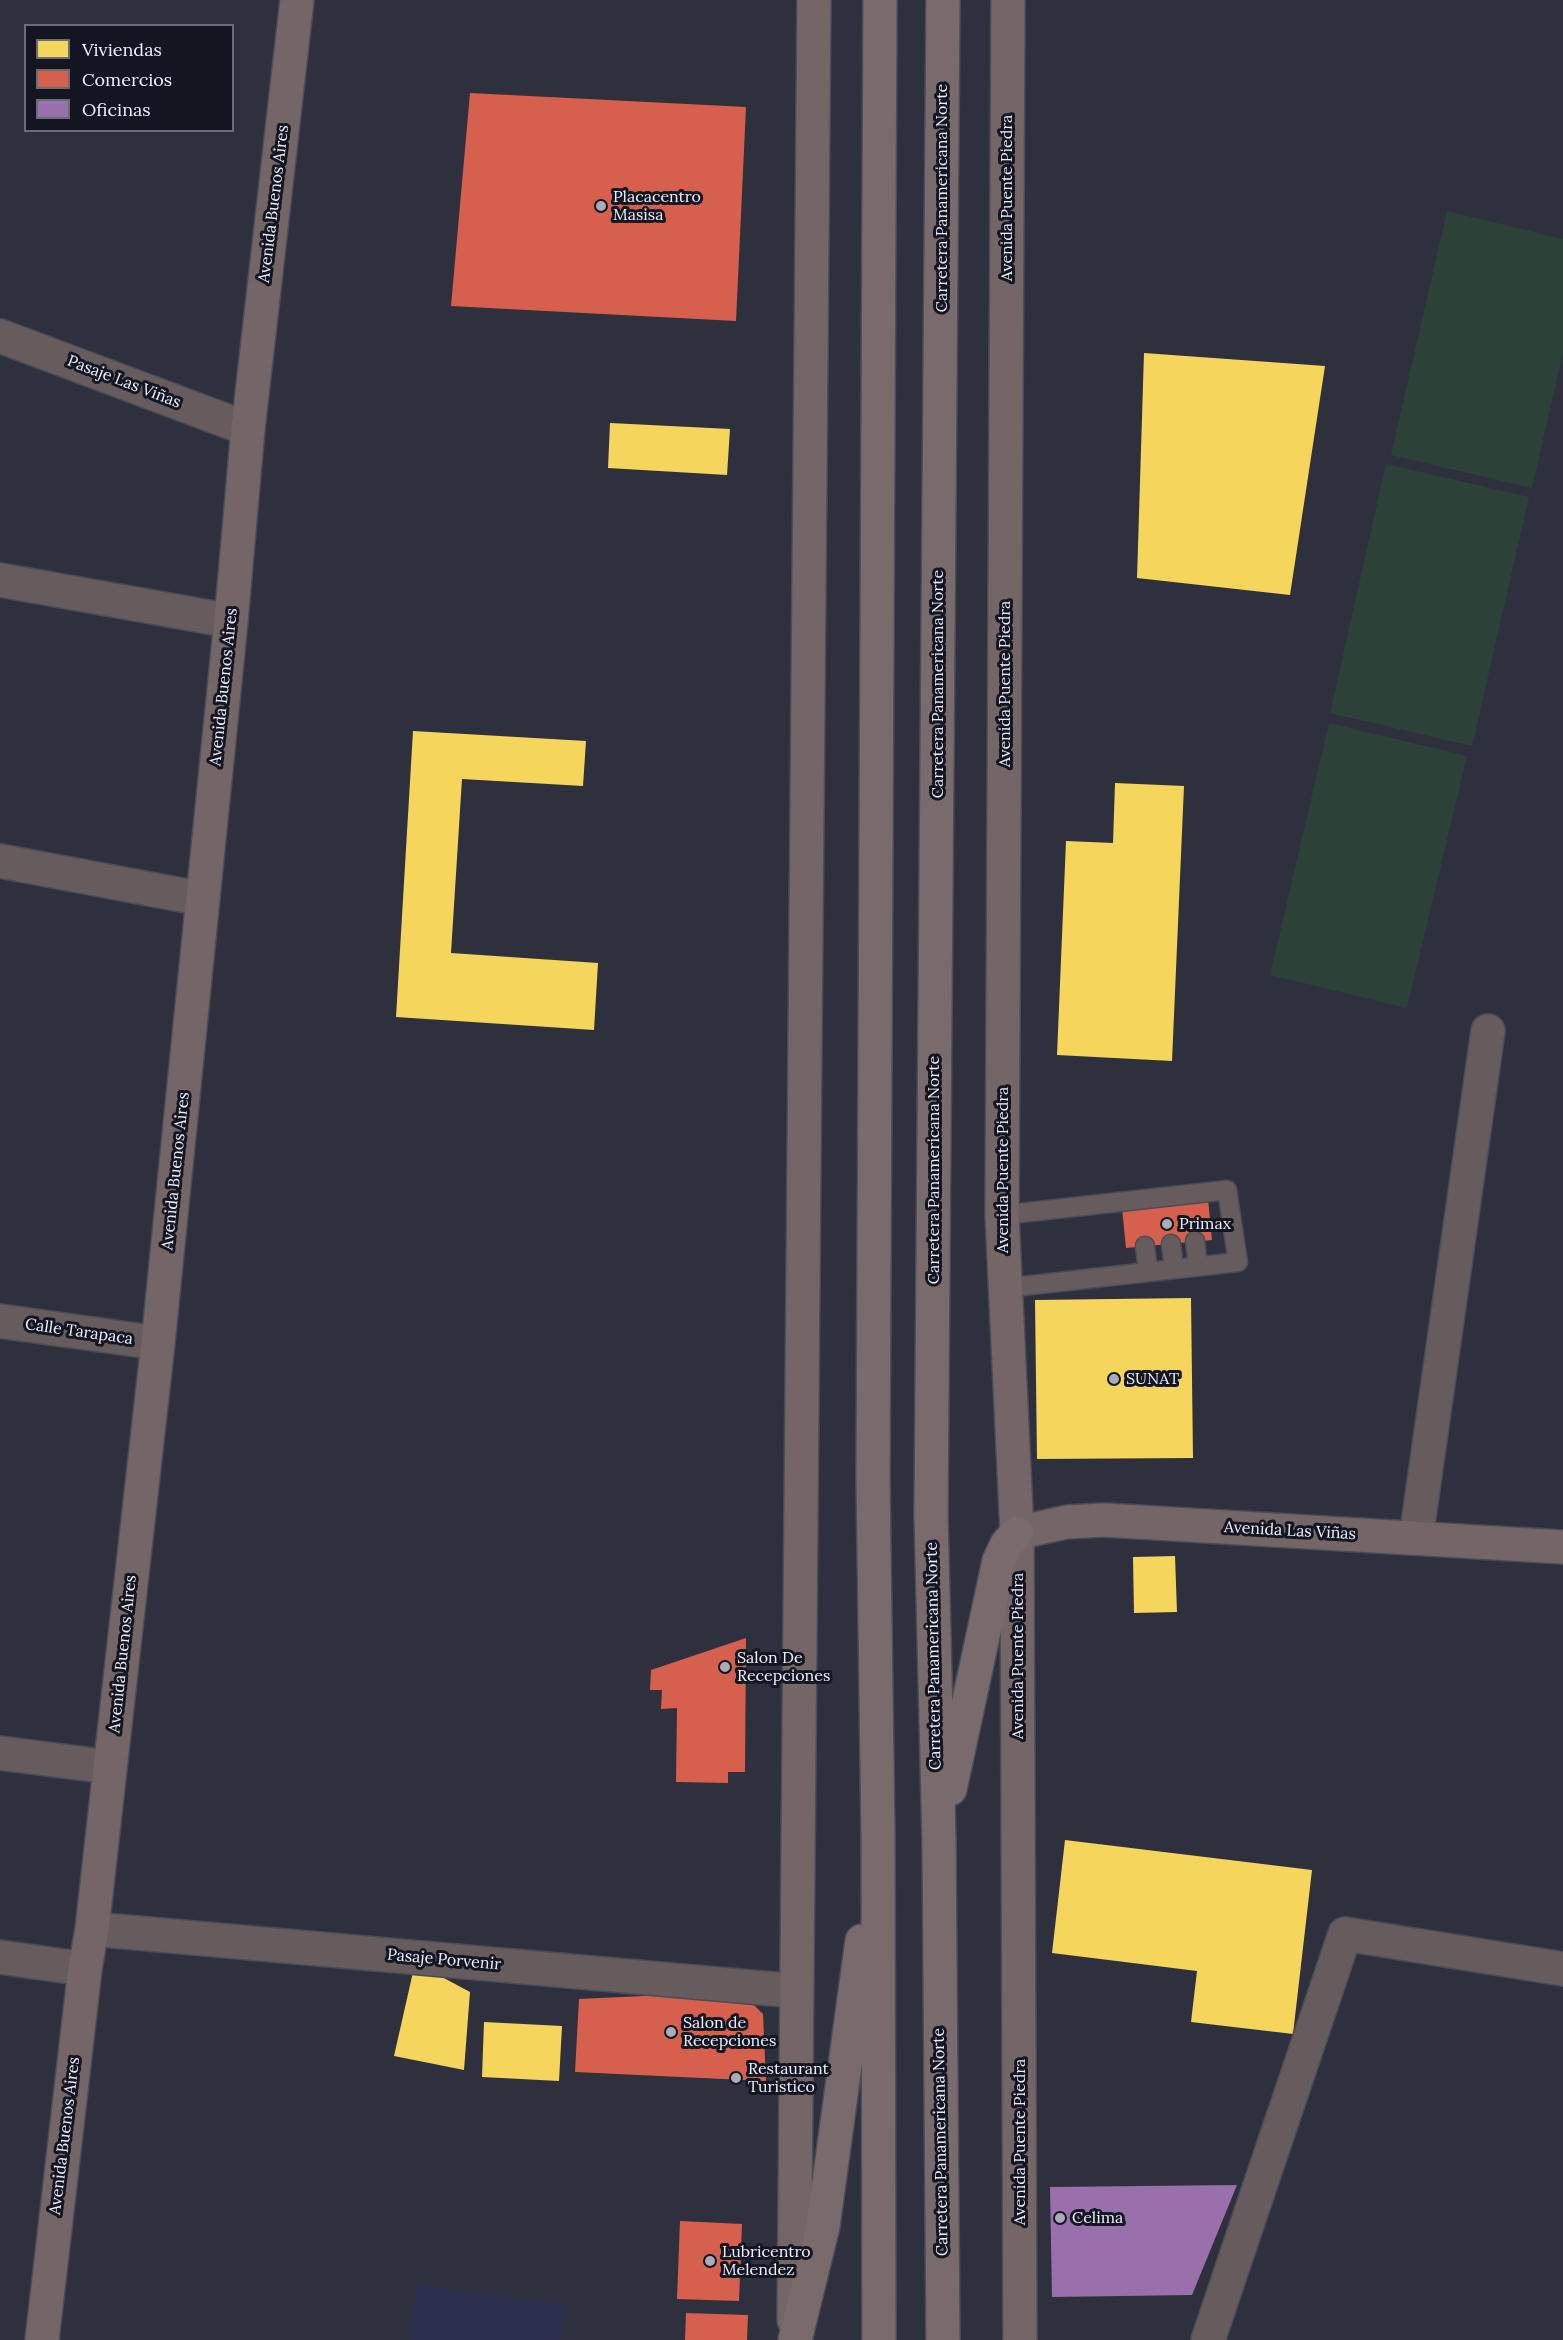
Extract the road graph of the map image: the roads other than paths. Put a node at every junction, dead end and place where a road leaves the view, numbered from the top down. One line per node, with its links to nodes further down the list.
1 (297, 0): 7 (main road, Avenida Buenos Aires)
2 (814, 0): 34 (main road)
3 (880, 0): 28 (highway)
4 (943, 0): 29 (highway, Carretera Panamericana Norte)
5 (1008, 0): 13 (main road, Avenida Puente Piedra)
6 (0, 336): 7 (street, Pasaje Las Viñas)
7 (248, 429): 9 (main road, Avenida Buenos Aires)
8 (0, 580): 9 (street)
9 (231, 621): 11 (main road, Avenida Buenos Aires)
10 (0, 861): 11 (street)
11 (203, 899): 22 (main road, Avenida Buenos Aires)
12 (1488, 1031): 24 (street)
13 (1002, 1215): 17 (lane); 20 (main road, Avenida Puente Piedra)
14 (1195, 1241): 17 (lane)
15 (1171, 1244): 18 (lane)
16 (1145, 1246): 19 (lane)
17 (1198, 1266): 18 (lane)
18 (1174, 1269): 19 (lane)
19 (1148, 1272): 20 (lane)
20 (1005, 1288): 23 (main road, Avenida Puente Piedra)
21 (0, 1321): 22 (street, Calle Tarapaca)
22 (158, 1344): 27 (main road, Avenida Buenos Aires)
23 (1017, 1533): 24 (main road, Avenida Las Viñas); 29 (highway); 39 (main road, Avenida Puente Piedra)
24 (1416, 1538): 25 (main road, Avenida Las Viñas)
25 (1563, 1547)
26 (0, 1753): 27 (street)
27 (110, 1767): 30 (main road, Avenida Buenos Aires)
28 (878, 1835): 36 (highway); 37 (highway)
29 (939, 1840): 38 (highway, Carretera Panamericana Norte)
30 (92, 1929): 32 (main road, Avenida Buenos Aires); 34 (street, Pasaje Porvenir)
31 (0, 1957): 32 (street)
32 (85, 1969): 35 (main road, Avenida Buenos Aires)
33 (1563, 1969): 40 (street)
34 (796, 1991): 36 (main road)
35 (42, 2340)
36 (794, 2340)
37 (879, 2340)
38 (943, 2340)
39 (1020, 2340)
40 (1208, 2340)

